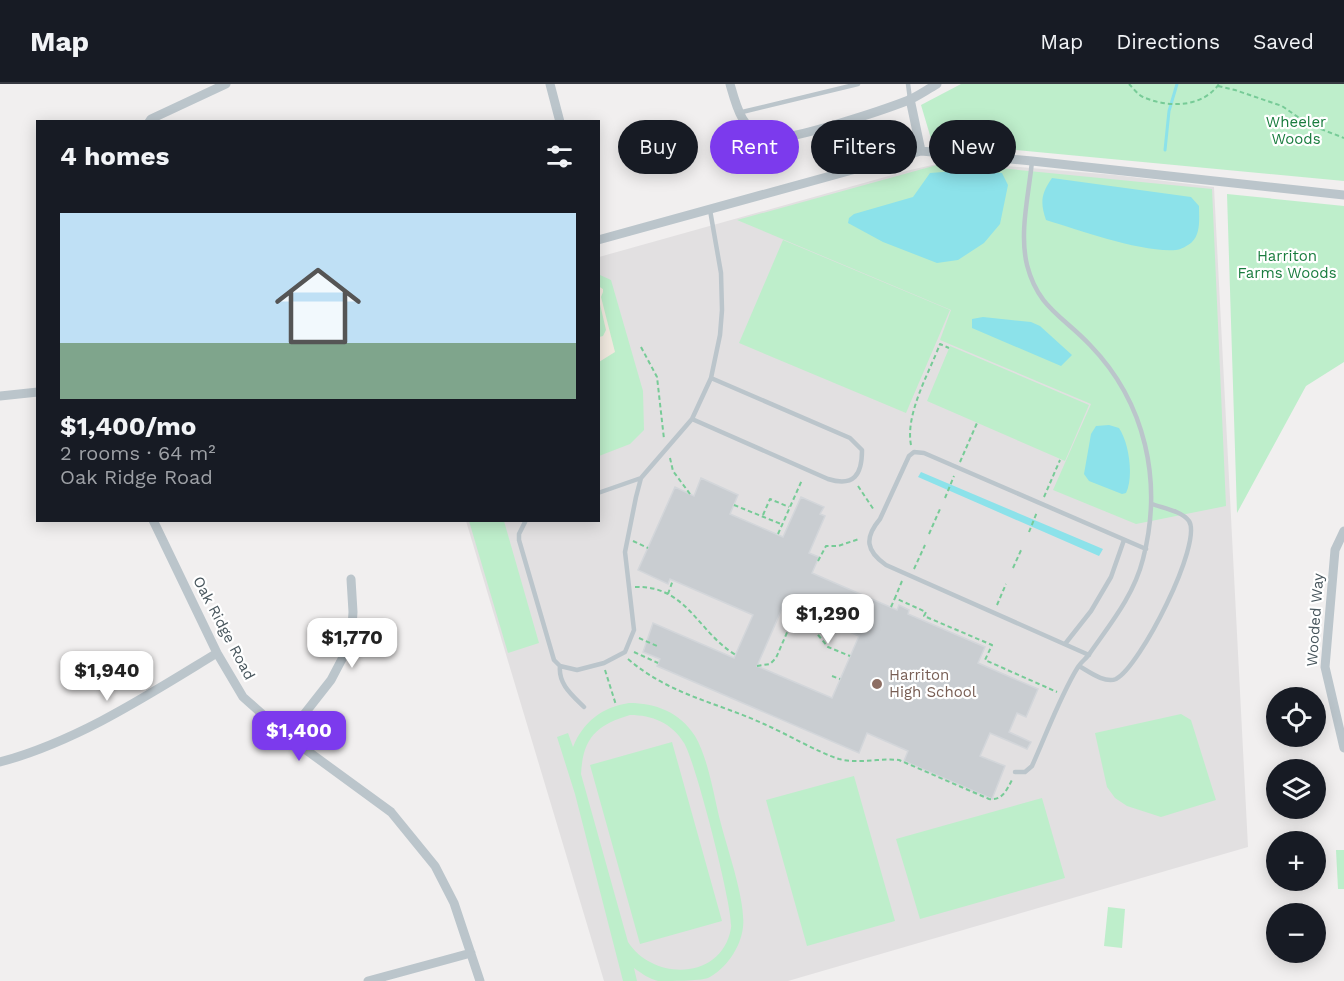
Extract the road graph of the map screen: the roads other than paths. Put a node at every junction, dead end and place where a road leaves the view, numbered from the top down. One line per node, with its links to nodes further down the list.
1 (226, 84): 9 (street)
2 (550, 84): 10 (street)
3 (730, 84): 8 (street)
4 (858, 84): 8 (lane)
5 (908, 84): 7 (lane)
6 (937, 84): 7 (street)
7 (910, 99): 8 (street); 11 (street)
8 (738, 113)
9 (150, 120)
10 (559, 120)
11 (921, 151): 12 (street); 14 (street)
12 (1032, 161): 13 (street); 22 (lane)
13 (1344, 195)
14 (710, 210): 15 (street); 16 (lane)
15 (600, 239)
16 (711, 378): 19 (lane); 19 (lane)
17 (36, 392): 18 (street)
18 (0, 396)
19 (692, 419): 20 (lane)
20 (641, 478): 21 (lane); 32 (lane)
21 (600, 492)
22 (1152, 504): 27 (lane); 33 (lane)
23 (154, 522): 30 (street, Oak Ridge Road)
24 (525, 522): 32 (lane)
25 (1344, 531): 36 (street, Wooded Way)
26 (1124, 540): 27 (lane); 29 (lane); 29 (lane)
27 (1146, 549): 31 (lane)
28 (351, 579): 35 (street)
29 (1065, 644): 31 (lane)
30 (217, 653): 35 (street, Oak Ridge Road); 37 (street)
31 (1089, 655): 33 (lane)
32 (560, 666): 34 (lane)
33 (1079, 666): 38 (lane)
34 (584, 707)
35 (287, 736): 39 (street, Oak Ridge Road)
36 (1344, 748)
37 (0, 762)
38 (1015, 772)
39 (471, 953): 40 (street); 41 (street, Oak Ridge Road)
40 (368, 981)
41 (480, 981)

